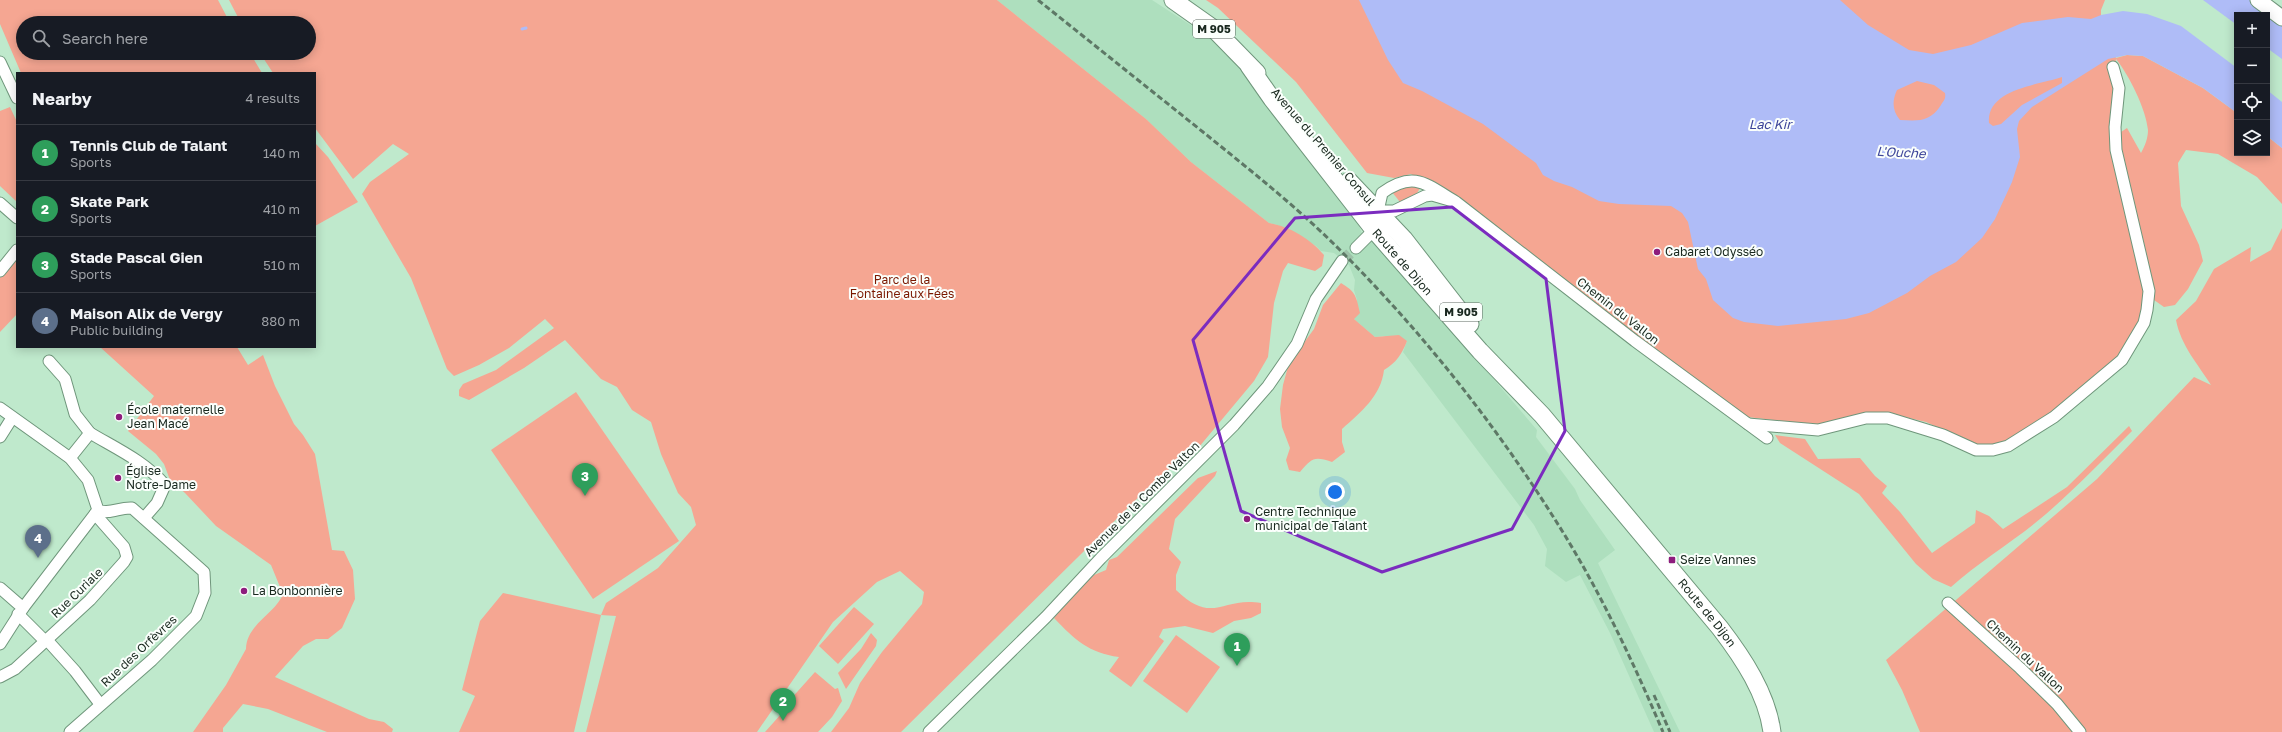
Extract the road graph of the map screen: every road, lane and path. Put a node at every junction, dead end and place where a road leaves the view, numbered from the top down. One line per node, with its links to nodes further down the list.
1 (1173, 0): 5 (main road, Avenue du Premier Consul / M 905)
2 (2258, 0): 3 (street)
3 (2282, 18)
4 (0, 62): 7 (street)
5 (1249, 66): 8 (main road, Avenue du Premier Consul / M 905); 11 (main road, Avenue du Premier Consul / M 905)
6 (2113, 67): 23 (street)
7 (16, 96)
8 (1340, 185): 11 (main road, Avenue du Premier Consul / M 905); 13 (main road, Avenue du Premier Consul / M 905)
9 (1456, 202): 11 (street, Chemin du Vallon); 11 (street, Chemin du Vallon); 23 (street, Chemin du Vallon)
10 (0, 203): 12 (street)
11 (1378, 211): 13 (main road, Avenue du Premier Consul); 18 (main road, Route de Dijon / M 905)
12 (16, 217)
13 (1374, 230): 14 (street); 18 (main road, Route de Dijon / M 905); 21 (main road, Route de Dijon / M 905)
14 (1356, 248)
15 (16, 251): 17 (street)
16 (1342, 261): 38 (street, Avenue de la Combe Valton)
17 (0, 272)
18 (1473, 327): 21 (main road, Route de Dijon / M 905)
19 (49, 362): 24 (street)
20 (0, 408): 22 (street)
21 (1542, 415): 39 (main road, Route de Dijon / M 905)
22 (12, 418): 25 (street); 27 (street)
23 (1748, 424): 26 (street, Chemin du Vallon)
24 (90, 433): 27 (street); 29 (street)
25 (0, 437)
26 (1767, 438)
27 (70, 458): 28 (street)
28 (96, 512): 29 (street); 32 (street); 33 (street, Rue Curiale)
29 (144, 518): 36 (street, Rue des Orfèvres)
30 (0, 588): 32 (street)
31 (1948, 603): 40 (street, Chemin du Vallon)
32 (20, 611): 33 (street); 34 (street)
33 (46, 640): 35 (street, Rue Curiale); 36 (street)
34 (0, 644)
35 (0, 677)
36 (100, 704): 37 (street, Rue des Orfèvres)
37 (70, 732)
38 (929, 732)
39 (1772, 732)
40 (2080, 732)

